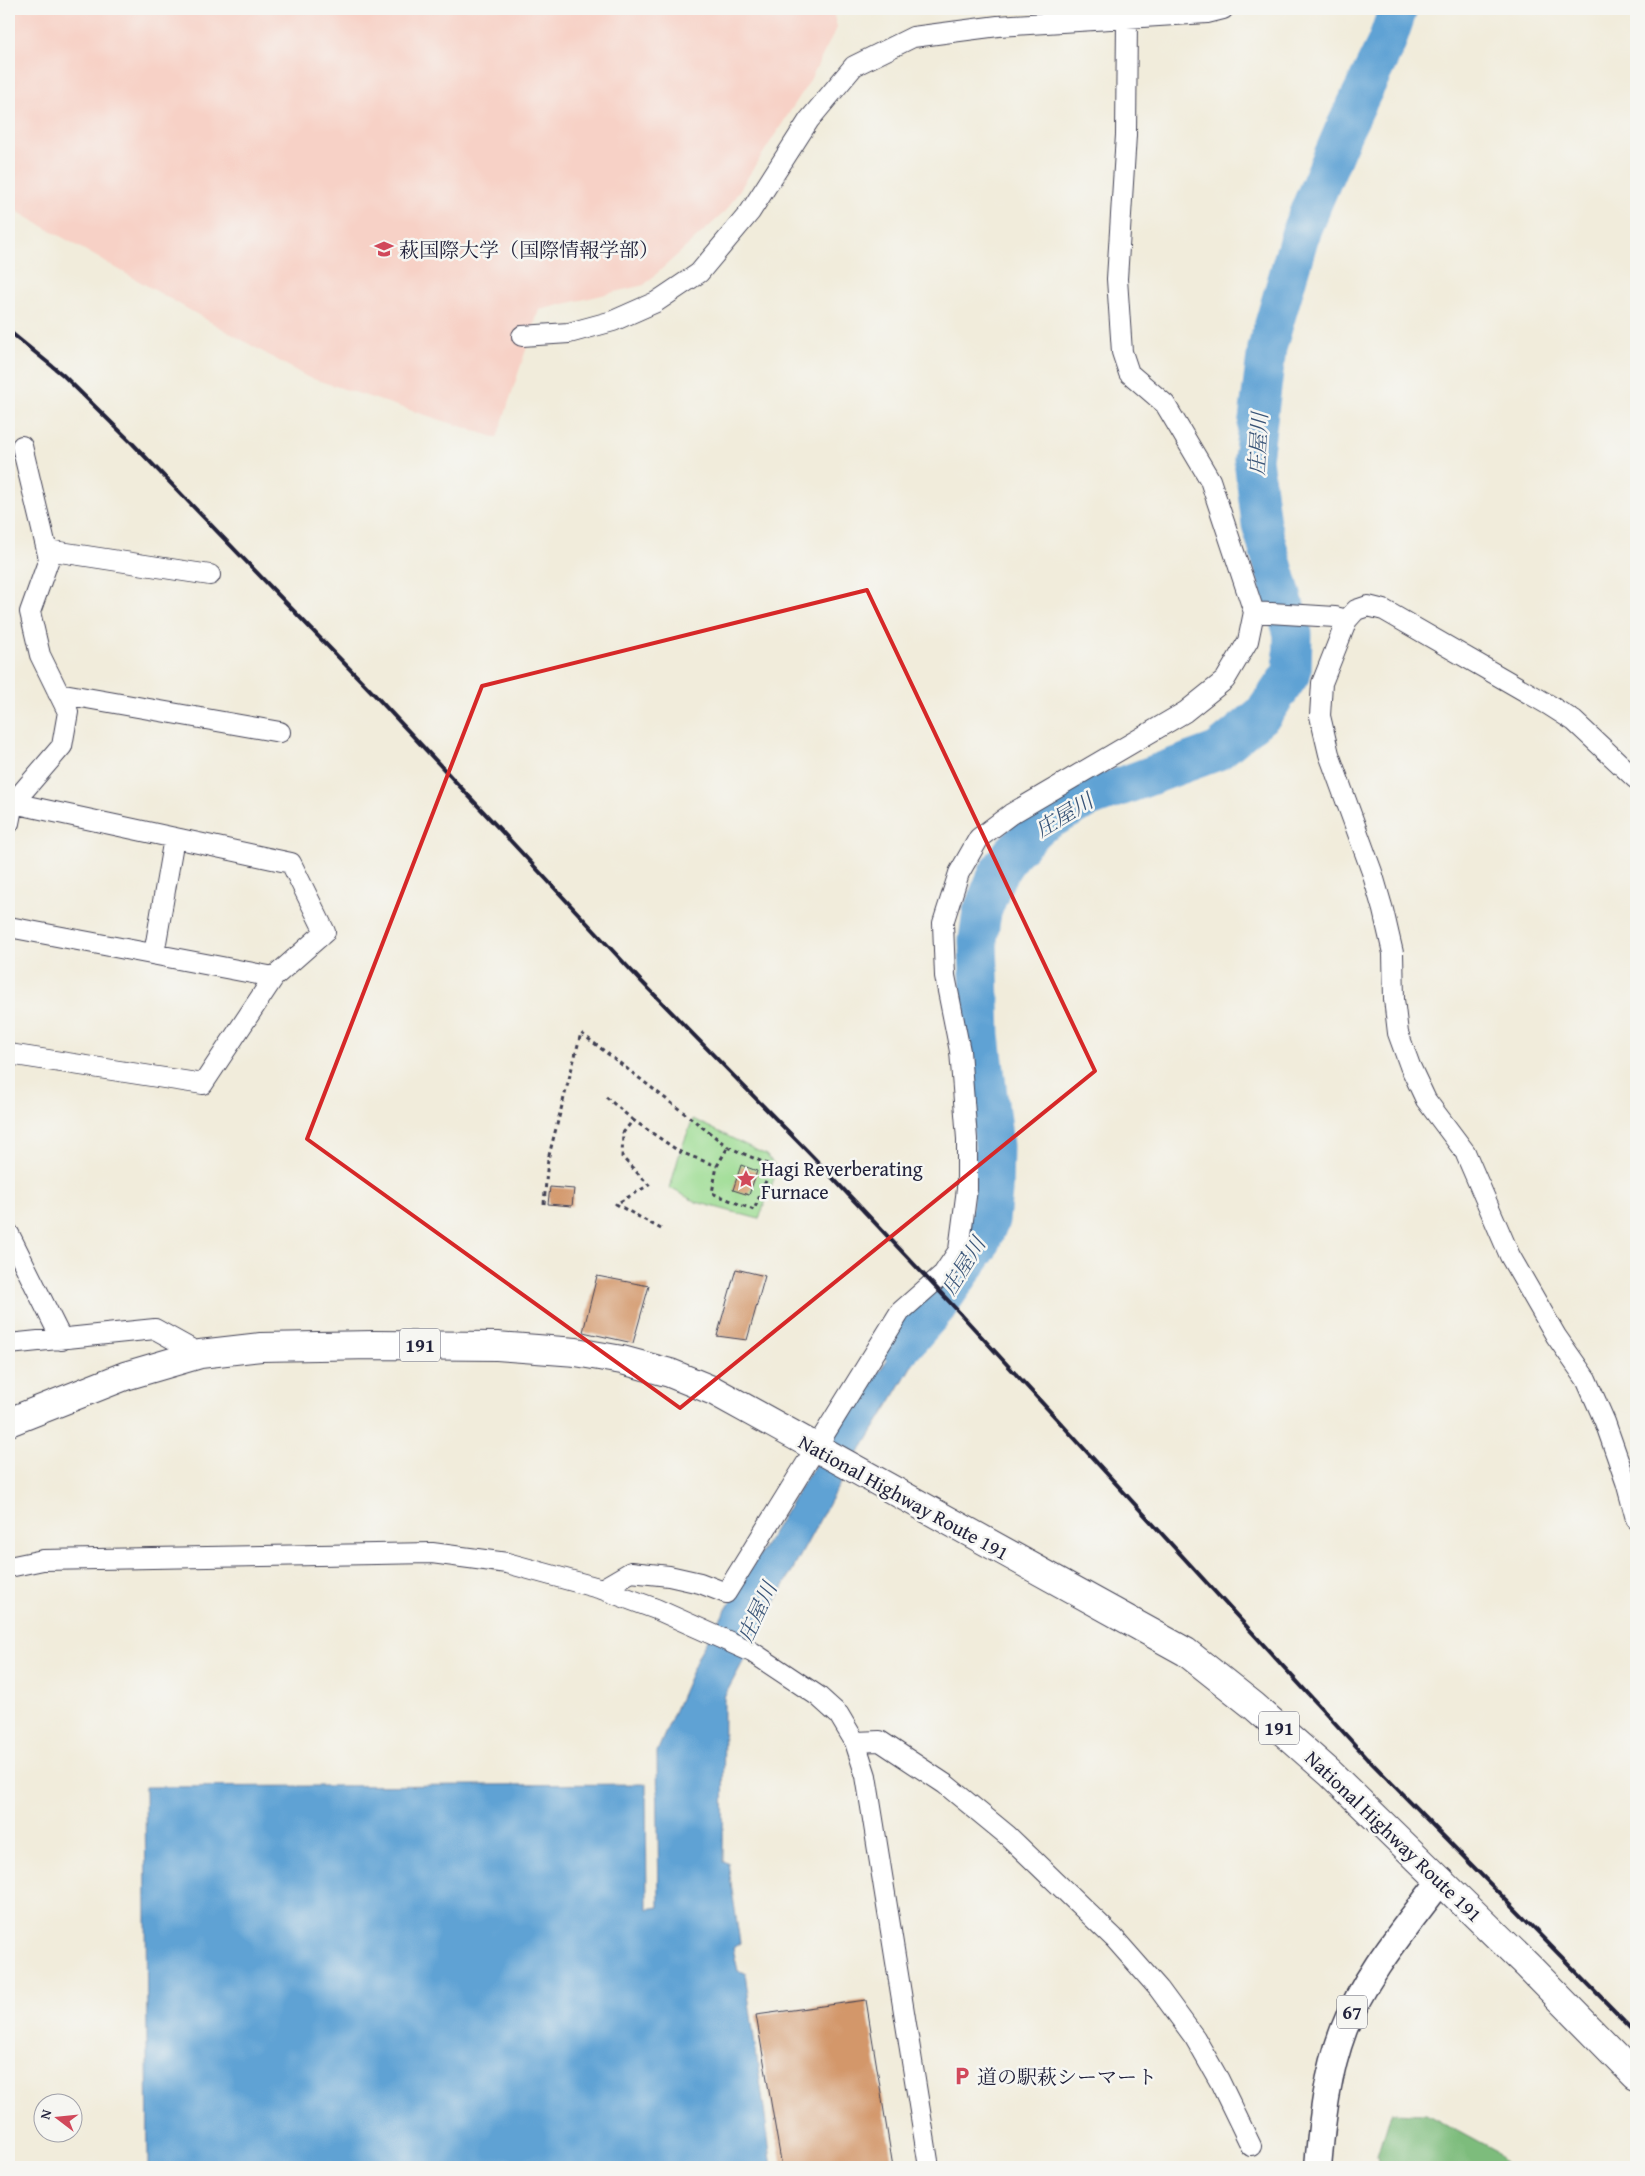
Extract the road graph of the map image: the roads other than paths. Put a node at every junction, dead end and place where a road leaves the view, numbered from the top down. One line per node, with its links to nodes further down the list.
1 (1223, 9): 2 (street)
2 (1126, 13): 3 (street); 7 (street)
3 (522, 336)
4 (22, 446): 5 (street)
5 (47, 550): 6 (street); 9 (street)
6 (210, 575)
7 (1254, 612): 8 (street); 24 (street)
8 (1347, 620): 11 (street); 25 (street)
9 (58, 693): 10 (street); 12 (street)
10 (280, 732)
11 (1636, 779)
12 (14, 803): 13 (street); 14 (street)
13 (9, 823)
14 (174, 838): 16 (street); 17 (street)
15 (9, 927): 16 (street)
16 (154, 954): 17 (street)
17 (274, 977): 18 (street)
18 (9, 1054)
19 (9, 1234): 20 (street)
20 (62, 1340): 21 (street); 22 (street)
21 (9, 1344)
22 (200, 1354): 23 (highway, National Highway Route 191 / 191); 24 (highway, National Highway Route 191 / 191)
23 (9, 1422)
24 (819, 1450): 27 (street); 29 (highway, National Highway Route 191 / 191)
25 (1636, 1520)
26 (9, 1567): 27 (street)
27 (602, 1589): 28 (street)
28 (855, 1742): 31 (street); 32 (street)
29 (1441, 1880): 30 (highway, National Highway Route 191 / 191); 33 (main road, 67)
30 (1636, 2076)
31 (1251, 2146)
32 (929, 2167)
33 (1318, 2167)

